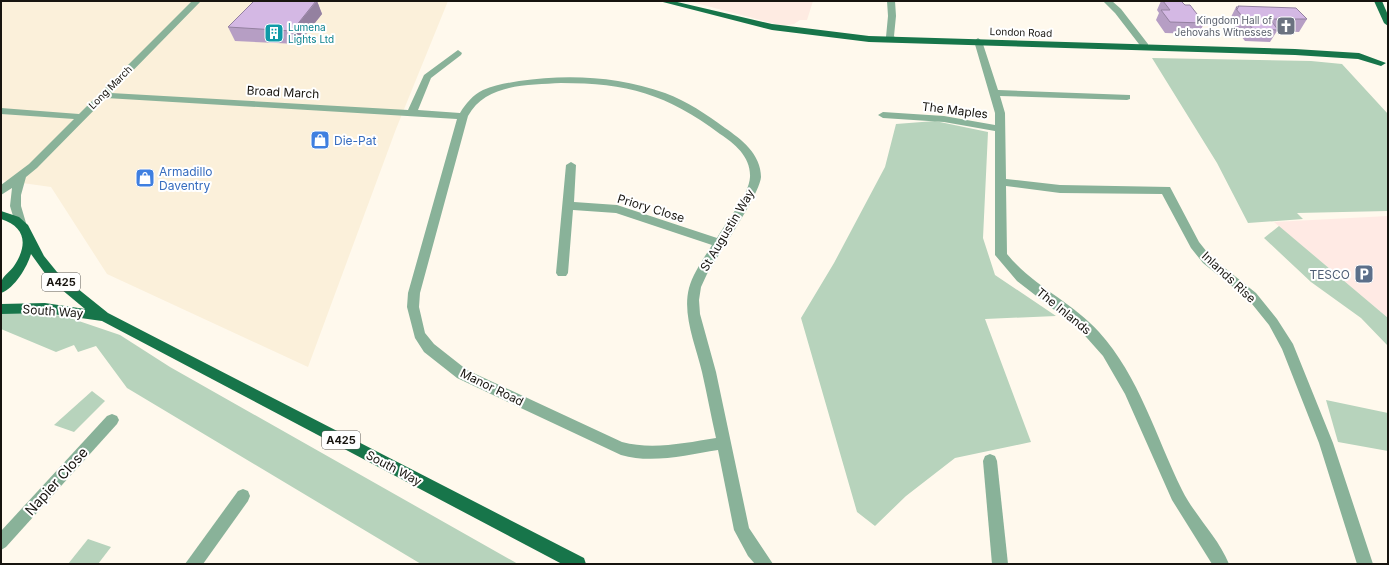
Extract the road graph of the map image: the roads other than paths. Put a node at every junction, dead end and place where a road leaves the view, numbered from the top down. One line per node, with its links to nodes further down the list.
1 (197, 1): 13 (street, Long March)
2 (663, 1): 7 (main road, London Road)
3 (891, 1): 7 (street)
4 (1107, 1): 9 (street)
5 (1378, 1): 6 (main road)
6 (1388, 22)
7 (892, 39): 8 (main road, London Road)
8 (978, 41): 9 (main road, London Road); 12 (street, The Inlands)
9 (1144, 46): 11 (main road, London Road)
10 (458, 53): 16 (street)
11 (1386, 63)
12 (994, 93): 14 (street); 20 (street, The Inlands)
13 (102, 95): 16 (street, Broad March); 18 (street, Long March)
14 (1127, 97)
15 (1, 111): 18 (street)
16 (412, 114): 19 (street, Broad March)
17 (883, 115): 20 (street, The Maples)
18 (81, 116): 22 (street, Long March)
19 (463, 116): 29 (street, St Augustin Way); 35 (street, Manor Road)
20 (1000, 129): 23 (street, The Inlands)
21 (571, 165): 25 (street)
22 (25, 174): 24 (street, Long March); 27 (street, Long March)
23 (1001, 182): 43 (street, The Inlands); 44 (street, Inlands Rise)
24 (1, 191)
25 (568, 206): 29 (street, Priory Close); 30 (street)
26 (1, 215): 27 (main road)
27 (20, 223): 28 (main road, South Way)
28 (28, 237): 31 (main road); 33 (main road, South Way / A425)
29 (719, 243): 35 (street, St Augustin Way)
30 (562, 273)
31 (1, 288)
32 (1, 310): 33 (main road, South Way / A425)
33 (104, 316): 40 (main road, South Way / A425)
34 (112, 420): 38 (street, Napier Close)
35 (723, 443): 41 (street, St Augustin Way)
36 (990, 461): 42 (street)
37 (243, 496): 39 (street)
38 (1, 542)
39 (193, 564)
40 (578, 564)
41 (765, 564)
42 (1000, 564)
43 (1221, 564)
44 (1366, 564)

